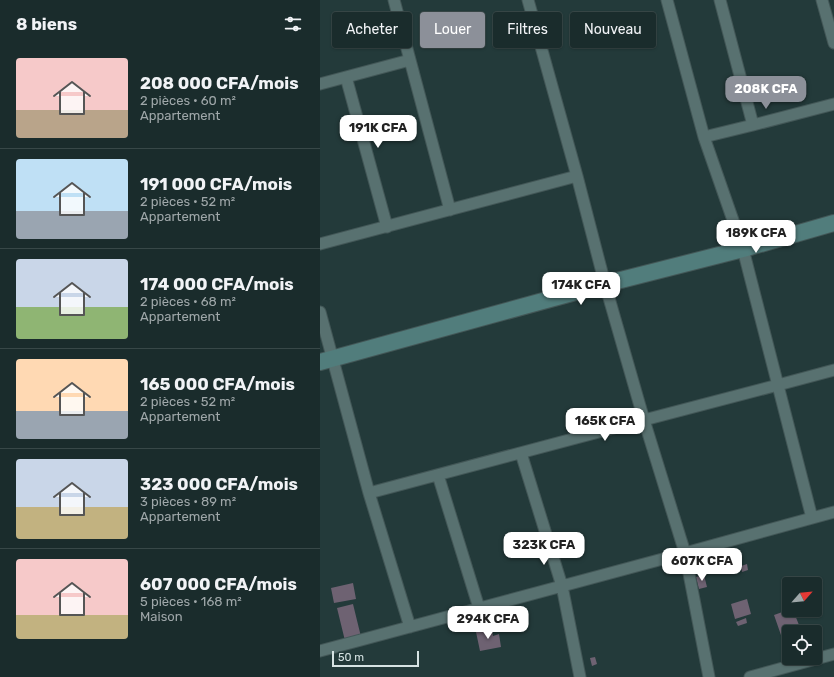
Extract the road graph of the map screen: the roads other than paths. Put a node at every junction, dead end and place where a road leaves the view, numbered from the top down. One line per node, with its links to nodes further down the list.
1 (394, 0): 7 (street)
2 (666, 0): 12 (street)
3 (720, 0): 11 (street)
4 (822, 0): 6 (street)
5 (531, 1): 13 (street)
6 (834, 43)
7 (410, 60): 8 (street); 14 (street)
8 (346, 77): 9 (street); 16 (street)
9 (320, 84)
10 (834, 104): 11 (street)
11 (753, 125): 12 (street)
12 (704, 137): 18 (street)
13 (577, 176): 14 (street); 19 (street)
14 (450, 210): 16 (street)
15 (834, 223): 18 (street)
16 (387, 227): 17 (street)
17 (320, 244)
18 (742, 249): 19 (street); 23 (street)
19 (605, 284): 21 (street); 24 (street)
20 (320, 312): 21 (street)
21 (326, 360): 27 (street)
22 (834, 370): 23 (street)
23 (778, 385): 24 (street); 29 (street)
24 (644, 420): 25 (street); 30 (street)
25 (521, 453): 26 (street); 31 (street)
26 (438, 475): 27 (street); 32 (street)
27 (369, 493): 33 (street)
28 (834, 512): 29 (street)
29 (812, 518): 30 (street)
30 (685, 553): 31 (street); 37 (street)
31 (562, 586): 32 (street); 36 (street)
32 (479, 608): 33 (street)
33 (410, 627): 34 (street)
34 (320, 651)
35 (834, 654): 38 (street)
36 (580, 677)
37 (709, 677)
38 (750, 677)

